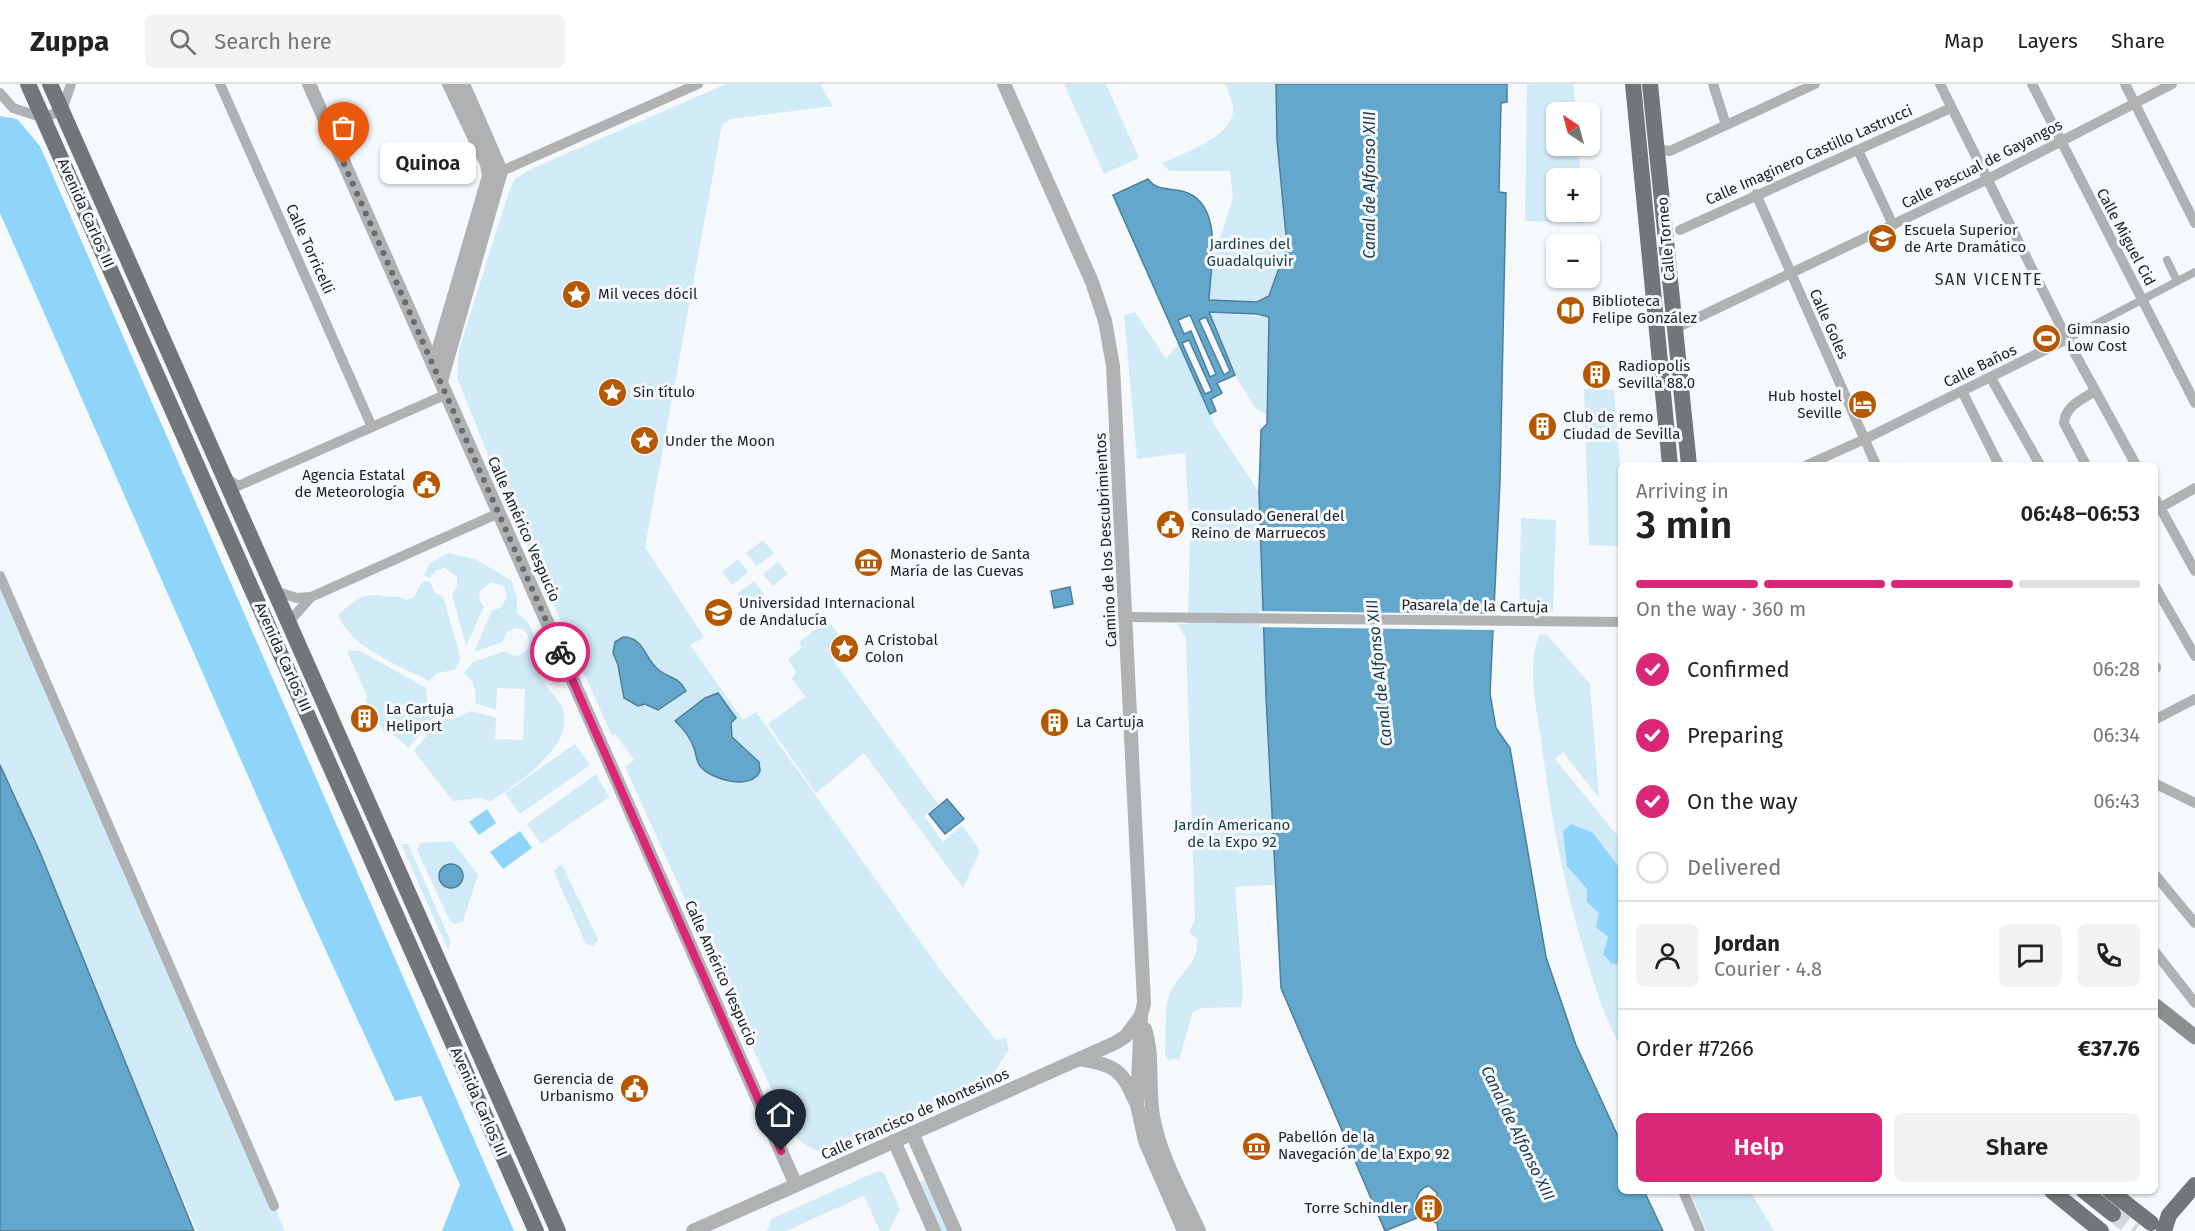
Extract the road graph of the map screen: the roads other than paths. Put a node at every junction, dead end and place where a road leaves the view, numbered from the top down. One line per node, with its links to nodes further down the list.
1 (28, 84): 22 (main road, Avenida Carlos III)
2 (50, 84): 21 (main road, Avenida Carlos III)
3 (71, 84): 21 (street)
4 (220, 84): 46 (street, Calle Torricelli)
5 (309, 84): 40 (street, Calle Américo Vespucio)
6 (449, 84): 27 (street)
7 (463, 84): 27 (street)
8 (698, 84): 27 (street)
9 (1004, 84): 66 (street, Camino de los Descubrimientos)
10 (1633, 84): 48 (main road, Calle Torneo)
11 (1650, 84): 25 (main road, Calle Torneo)
12 (1713, 84): 23 (street)
13 (1815, 84): 23 (street)
14 (1940, 84): 20 (street)
15 (2032, 84): 24 (street, Calle Miguel Cid)
16 (2125, 84): 19 (street)
17 (2172, 84): 19 (street, Calle Pascual de Gayangos)
18 (0, 93): 22 (street)
19 (2134, 105): 24 (street, Calle Pascual de Gayangos); 30 (street)
20 (1951, 108): 26 (street, Calle Imaginero Castillo Lastrucci); 28 (street)
21 (62, 110): 22 (street); 56 (main road, Avenida Carlos III)
22 (44, 118): 95 (main road, Avenida Carlos III)
23 (1726, 125): 25 (street)
24 (2059, 141): 28 (street, Calle Pascual de Gayangos); 37 (street, Calle Miguel Cid)
25 (1657, 149): 38 (main road, Calle Torneo)
26 (1858, 150): 29 (street, Calle Imaginero Castillo Lastrucci); 31 (street)
27 (495, 174): 40 (street); 42 (street)
28 (1986, 180): 31 (street, Calle Pascual de Gayangos); 39 (street)
29 (1756, 194): 32 (street, Calle Imaginero Castillo Lastrucci); 35 (street, Calle Goles)
30 (2195, 224)
31 (1893, 225): 35 (street, Calle Pascual de Gayangos)
32 (1680, 230)
33 (2167, 260): 36 (street)
34 (2195, 272): 36 (street, Calle Baños)
35 (1789, 273): 38 (street, Calle Pascual de Gayangos); 47 (street, Calle Goles)
36 (2177, 281): 37 (street, Calle Baños)
37 (2142, 299): 39 (street, Calle Baños); 45 (street, Calle Miguel Cid)
38 (1674, 329): 49 (main road, Calle Torneo)
39 (2067, 339): 41 (street, Calle Baños); 44 (street)
40 (434, 364): 42 (street, Calle Américo Vespucio)
41 (1991, 378): 43 (street, Calle Baños); 53 (street)
42 (444, 387): 46 (street); 60 (street, Calle Américo Vespucio)
43 (1962, 391): 47 (street, Calle Baños); 52 (street)
44 (2095, 391): 54 (street); 55 (street)
45 (2195, 403)
46 (372, 427): 56 (street)
47 (1865, 440): 50 (street, Calle Baños); 51 (street, Calle Goles)
48 (1670, 462)
49 (1689, 462)
50 (1814, 462)
51 (1875, 462)
52 (1998, 462)
53 (2038, 462)
54 (2084, 462)
55 (2134, 462)
56 (224, 477): 63 (main road, Avenida Carlos III)
57 (2195, 488): 58 (street)
58 (2158, 506)
59 (2158, 508): 61 (street)
60 (499, 513): 65 (street); 85 (street, Calle Américo Vespucio)
61 (2195, 572)
62 (0, 576): 91 (street)
63 (274, 591): 65 (street); 68 (main road, Avenida Carlos III)
64 (2158, 591): 69 (street)
65 (311, 597): 68 (street)
66 (1126, 617): 67 (street, Pasarela de la Cartuja); 79 (street, Camino de los Descubrimientos)
67 (1618, 622)
68 (288, 623): 96 (main road, Avenida Carlos III)
69 (2195, 656)
70 (2195, 699): 71 (street)
71 (2158, 718)
72 (2158, 785): 73 (street)
73 (2195, 802)
74 (2158, 878): 75 (street)
75 (2195, 923)
76 (2158, 956): 77 (street)
77 (2195, 1003)
78 (2158, 1008): 80 (main road)
79 (1141, 1016): 81 (street, Calle Francisco de Montesinos); 82 (street, Camino de los Descubrimientos); 100 (street, Camino de los Descubrimientos)
80 (2195, 1037)
81 (1080, 1059): 82 (street); 83 (street, Calle Francisco de Montesinos)
82 (1137, 1105): 99 (street, Camino de los Descubrimientos)
83 (912, 1134): 84 (street, Calle Francisco de Montesinos); 98 (street)
84 (894, 1141): 85 (street, Calle Francisco de Montesinos); 97 (street)
85 (796, 1185): 94 (street, Calle Francisco de Montesinos)
86 (2195, 1185): 93 (main road)
87 (1684, 1194): 101 (street)
88 (2056, 1194): 102 (main road)
89 (2088, 1194): 92 (main road)
90 (2115, 1194): 93 (main road)
91 (274, 1206)
92 (2113, 1214)
93 (2164, 1221)
94 (702, 1229)
95 (536, 1231)
96 (558, 1231)
97 (934, 1231)
98 (955, 1231)
99 (1184, 1231)
100 (1199, 1231)
101 (1700, 1231)
102 (2101, 1231)

